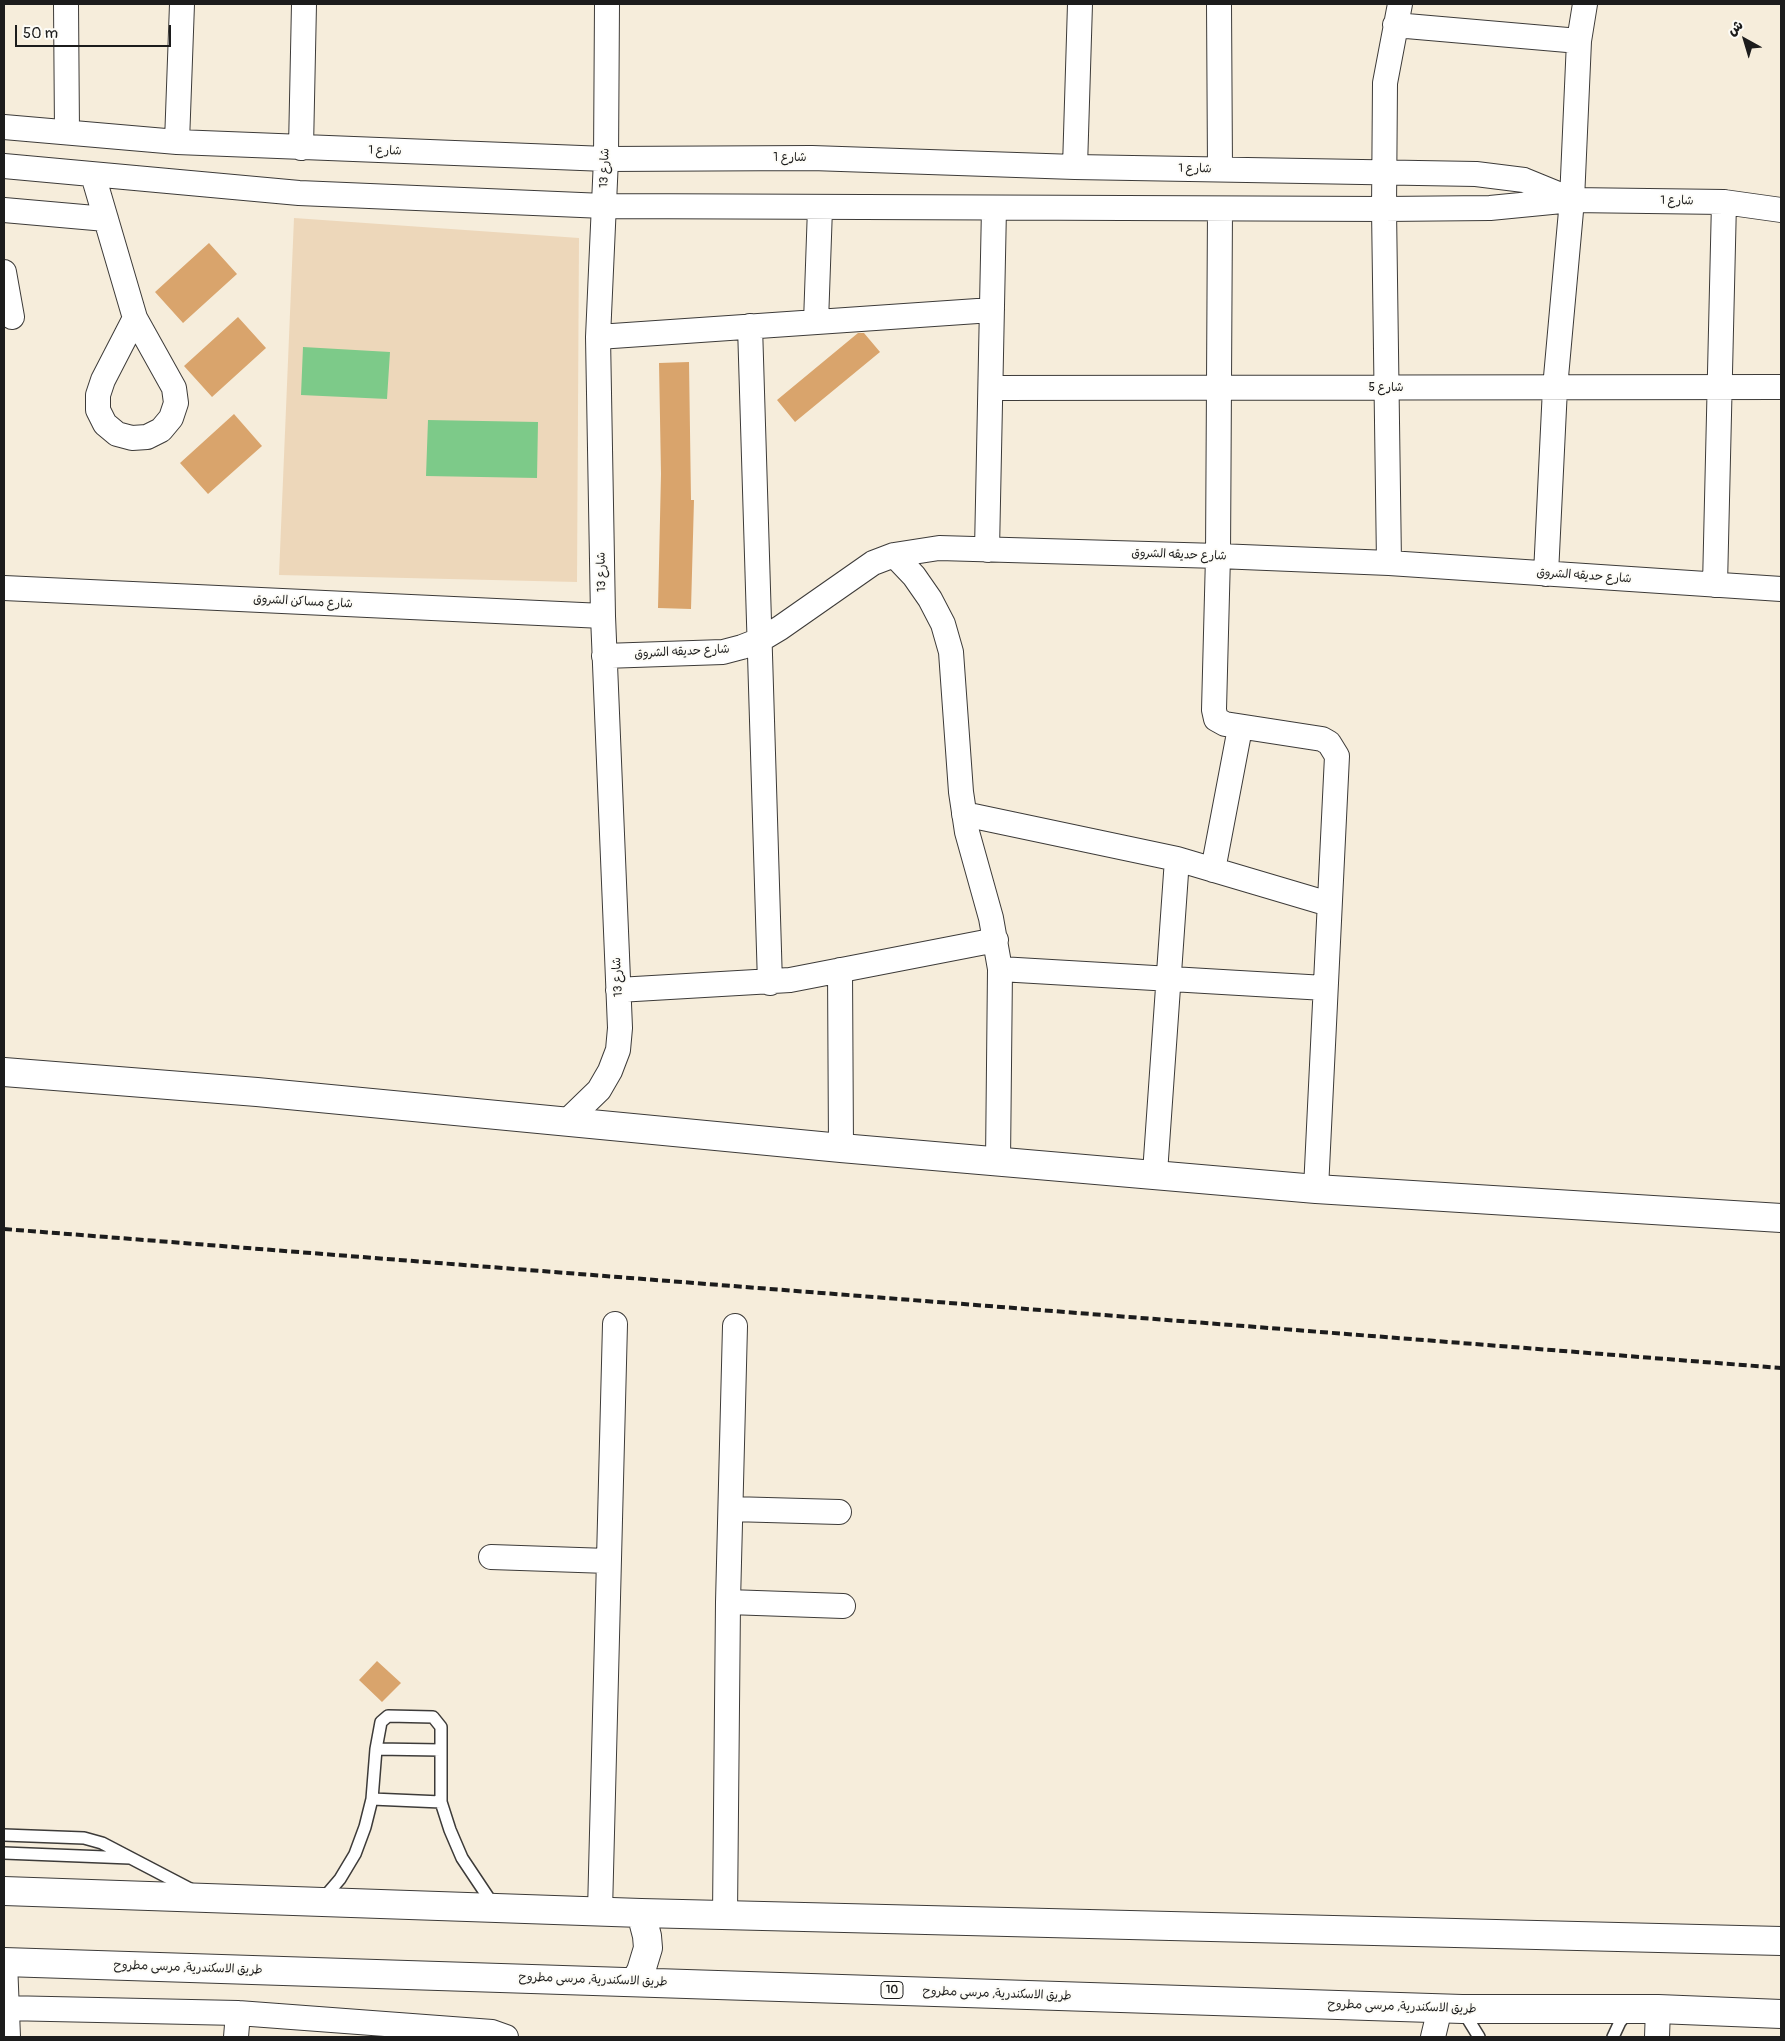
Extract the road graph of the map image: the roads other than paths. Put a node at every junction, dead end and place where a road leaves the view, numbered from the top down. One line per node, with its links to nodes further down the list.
1 (66, 4): 11 (street)
2 (182, 4): 12 (street)
3 (304, 4): 13 (street)
4 (607, 4): 14 (street, شارع 13)
5 (1080, 4): 16 (street)
6 (1219, 4): 17 (street)
7 (1585, 4): 9 (street)
8 (1397, 14): 9 (street); 18 (street)
9 (1580, 41): 20 (street)
10 (4, 127): 11 (street, شارع 1)
11 (67, 132): 12 (street, شارع 1)
12 (177, 142): 13 (street, شارع 1)
13 (301, 148): 14 (street, شارع 1)
14 (606, 158): 16 (street, شارع 1); 22 (street, شارع 13)
15 (4, 166): 19 (street, شارع 1)
16 (1075, 167): 17 (street, شارع 1)
17 (1220, 169): 18 (street, شارع 1)
18 (1385, 172): 20 (street, شارع 1); 26 (street)
19 (93, 175): 22 (street, شارع 1); 29 (street)
20 (1572, 200): 21 (street, شارع 1); 26 (street, شارع 1); 41 (street)
21 (1724, 202): 28 (street, شارع 1); 42 (street)
22 (604, 206): 23 (street, شارع 1); 36 (street, شارع 13)
23 (820, 208): 24 (street, شارع 1); 34 (street)
24 (994, 208): 25 (street, شارع 1); 31 (street)
25 (1220, 209): 26 (street, شارع 1); 39 (street)
26 (1384, 209): 40 (street)
27 (4, 210): 29 (street)
28 (1781, 210)
29 (106, 220): 33 (street)
30 (4, 272): 32 (street)
31 (992, 310): 34 (street); 38 (street)
32 (12, 317)
33 (135, 318): 33 (street)
34 (816, 322): 35 (street)
35 (750, 326): 36 (street); 52 (street)
36 (598, 337): 51 (street, شارع 13)
37 (1781, 387): 42 (street, شارع 5)
38 (990, 388): 39 (street, شارع 5); 43 (street)
39 (1219, 388): 40 (street, شارع 5); 45 (street)
40 (1386, 388): 41 (street, شارع 5); 46 (street)
41 (1555, 388): 42 (street, شارع 5); 47 (street)
42 (1720, 388): 48 (street)
43 (987, 550): 44 (street, شارع حديقه الشروق); 45 (street, شارع حديقه الشروق)
44 (894, 555): 52 (street, شارع حديقه الشروق); 55 (street)
45 (1218, 556): 46 (street, شارع حديقه الشروق); 54 (street)
46 (1389, 563): 47 (street, شارع حديقه الشروق)
47 (1546, 574): 48 (street, شارع حديقه الشروق)
48 (1715, 585): 50 (street, شارع حديقه الشروق)
49 (4, 588): 51 (street, شارع مساكن الشروق)
50 (1781, 589)
51 (603, 616): 53 (street, شارع 13)
52 (760, 640): 53 (street, شارع حديقه الشروق); 63 (street)
53 (604, 656): 65 (street, شارع 13)
54 (1240, 728): 57 (street); 58 (street)
55 (964, 814): 56 (street); 59 (street)
56 (1177, 859): 57 (street); 62 (street)
57 (1213, 870): 58 (street)
58 (1329, 904): 64 (street)
59 (996, 940): 60 (street); 61 (street)
60 (1000, 969): 62 (street); 69 (street)
61 (840, 970): 63 (street); 68 (street)
62 (1168, 979): 64 (street); 70 (street)
63 (770, 983): 65 (street)
64 (1326, 988): 71 (street)
65 (618, 990): 67 (street, شارع 13)
66 (4, 1072): 67 (main road)
67 (566, 1122): 68 (main road)
68 (841, 1148): 69 (main road)
69 (998, 1161): 70 (main road)
70 (1155, 1173): 71 (main road)
71 (1316, 1189): 72 (main road)
72 (1781, 1218)
73 (615, 1324): 78 (street)
74 (734, 1326): 75 (street)
75 (731, 1509): 76 (street); 79 (street)
76 (839, 1512)
77 (491, 1557): 78 (street)
78 (608, 1561): 92 (street)
79 (728, 1602): 80 (street); 94 (street)
80 (843, 1606)
81 (376, 1749): 82 (lane); 82 (lane); 83 (lane)
82 (441, 1750): 84 (lane)
83 (372, 1799): 84 (lane); 90 (lane)
84 (440, 1802): 91 (lane)
85 (4, 1835): 87 (lane)
86 (4, 1853): 87 (lane)
87 (134, 1858): 89 (lane)
88 (4, 1891): 89 (main road)
89 (205, 1897): 90 (main road)
90 (322, 1900): 91 (main road)
91 (495, 1907): 92 (main road)
92 (600, 1911): 93 (main road)
93 (641, 1913): 94 (main road); 97 (main road)
94 (725, 1914): 95 (main road)
95 (1781, 1941)
96 (5, 1962): 97 (main road, طريق الاسكندرية, مرسى مطروح / 10); 98 (street)
97 (634, 1982): 99 (main road, طريق الاسكندرية, مرسى مطروح / 10)
98 (6, 2008): 101 (street); 103 (street)
99 (1451, 2009): 100 (main road, طريق الاسكندرية, مرسى مطروح / 10); 106 (street); 107 (lane)
100 (1644, 2009): 102 (main road, طريق الاسكندرية, مرسى مطروح / 10); 108 (lane); 109 (street)
101 (238, 2012): 104 (street); 105 (street)
102 (1781, 2014)
103 (8, 2037)
104 (236, 2037)
105 (506, 2037)
106 (1433, 2037)
107 (1479, 2037)
108 (1613, 2037)
109 (1657, 2037)

